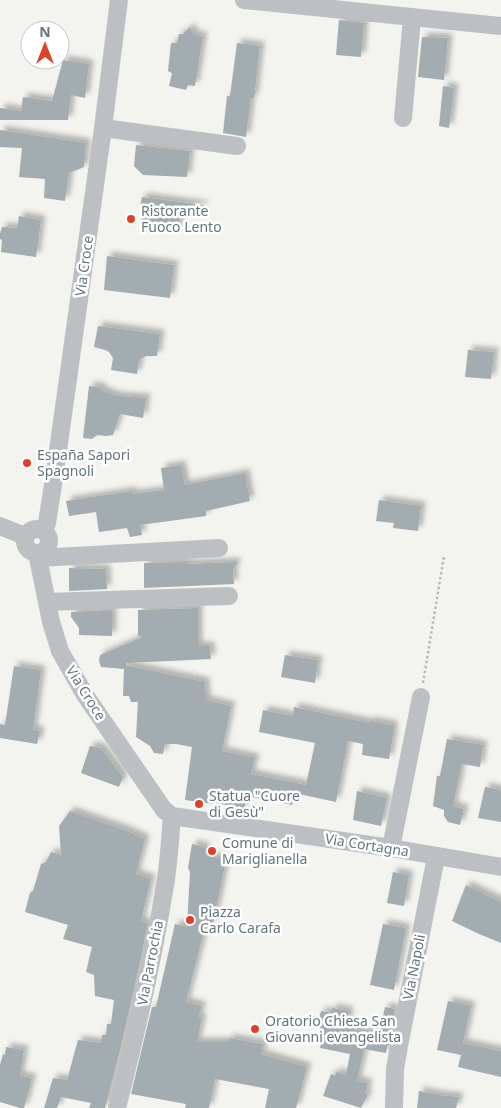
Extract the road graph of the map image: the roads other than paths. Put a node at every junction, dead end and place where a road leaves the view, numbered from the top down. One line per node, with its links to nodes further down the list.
1 (119, 0): 6 (street, Via Croce)
2 (244, 0): 3 (street)
3 (412, 18): 4 (street); 5 (street)
4 (501, 26)
5 (403, 118)
6 (103, 128): 7 (street); 9 (street, Via Croce)
7 (236, 146)
8 (0, 526): 10 (street)
9 (44, 531): 10 (street); 12 (street)
10 (26, 536): 12 (street)
11 (220, 548): 12 (street)
12 (38, 555): 14 (street, Via Croce)
13 (228, 596): 14 (street)
14 (47, 602): 16 (street, Via Croce)
15 (421, 697): 17 (street)
16 (172, 816): 17 (street, Via Cortagna); 20 (street, Via Parrochia)
17 (391, 848): 18 (street, Via Cortagna)
18 (436, 857): 19 (street, Via Cortagna); 21 (street, Via Napoli)
19 (501, 867)
20 (117, 1108)
21 (394, 1108)

